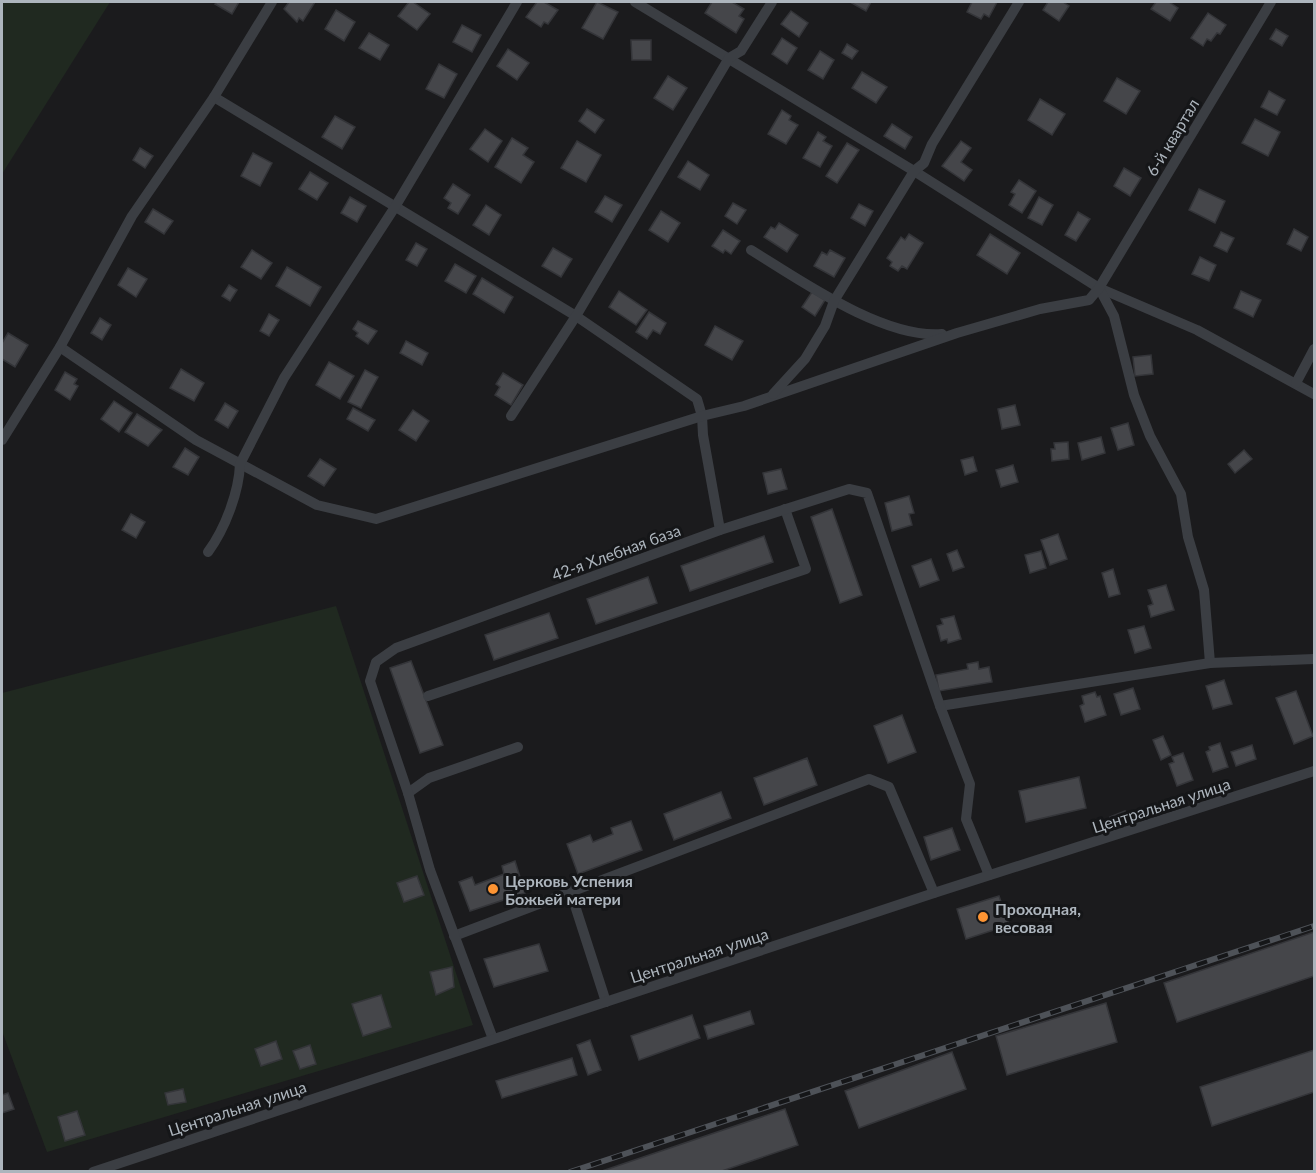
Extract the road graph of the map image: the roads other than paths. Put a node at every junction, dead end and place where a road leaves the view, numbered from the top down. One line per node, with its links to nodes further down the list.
1 (272, 2): 8 (street)
2 (518, 2): 10 (street)
3 (635, 2): 7 (street)
4 (772, 2): 7 (street)
5 (1019, 2): 9 (street)
6 (1271, 2): 12 (street, 6-й квартал)
7 (729, 57): 9 (street); 14 (street)
8 (214, 97): 10 (street); 16 (street)
9 (914, 171): 12 (street); 13 (street)
10 (395, 207): 14 (street); 24 (street)
11 (752, 250): 13 (street)
12 (1099, 288): 15 (street); 18 (street); 29 (street)
13 (834, 301): 15 (street); 19 (street)
14 (576, 316): 21 (street); 22 (street)
15 (957, 333): 19 (street)
16 (60, 347): 23 (street); 24 (street)
17 (1314, 349): 18 (street)
18 (1296, 383): 20 (street)
19 (773, 394): 22 (street)
20 (1314, 394)
21 (511, 416)
22 (702, 416): 24 (street); 26 (street)
23 (2, 440)
24 (240, 464): 27 (street)
25 (785, 509): 26 (street, 42-я Хлебная база); 30 (street); 31 (street, 42-я Хлебная база)
26 (720, 530): 34 (street, 42-я Хлебная база)
27 (208, 552)
28 (1314, 659): 29 (street)
29 (1210, 663): 31 (street)
30 (428, 696)
31 (940, 706): 35 (street, 42-я Хлебная база)
32 (519, 747): 34 (street)
33 (1314, 771): 35 (street, Центральная улица)
34 (408, 793): 38 (street, 42-я Хлебная база)
35 (989, 875): 37 (street, Центральная улица)
36 (570, 890): 37 (street); 38 (street); 39 (street)
37 (934, 893): 39 (street, Центральная улица)
38 (454, 936): 40 (street, 42-я Хлебная база)
39 (606, 1002): 40 (street, Центральная улица)
40 (493, 1040): 41 (street, Центральная улица)
41 (93, 1172)

